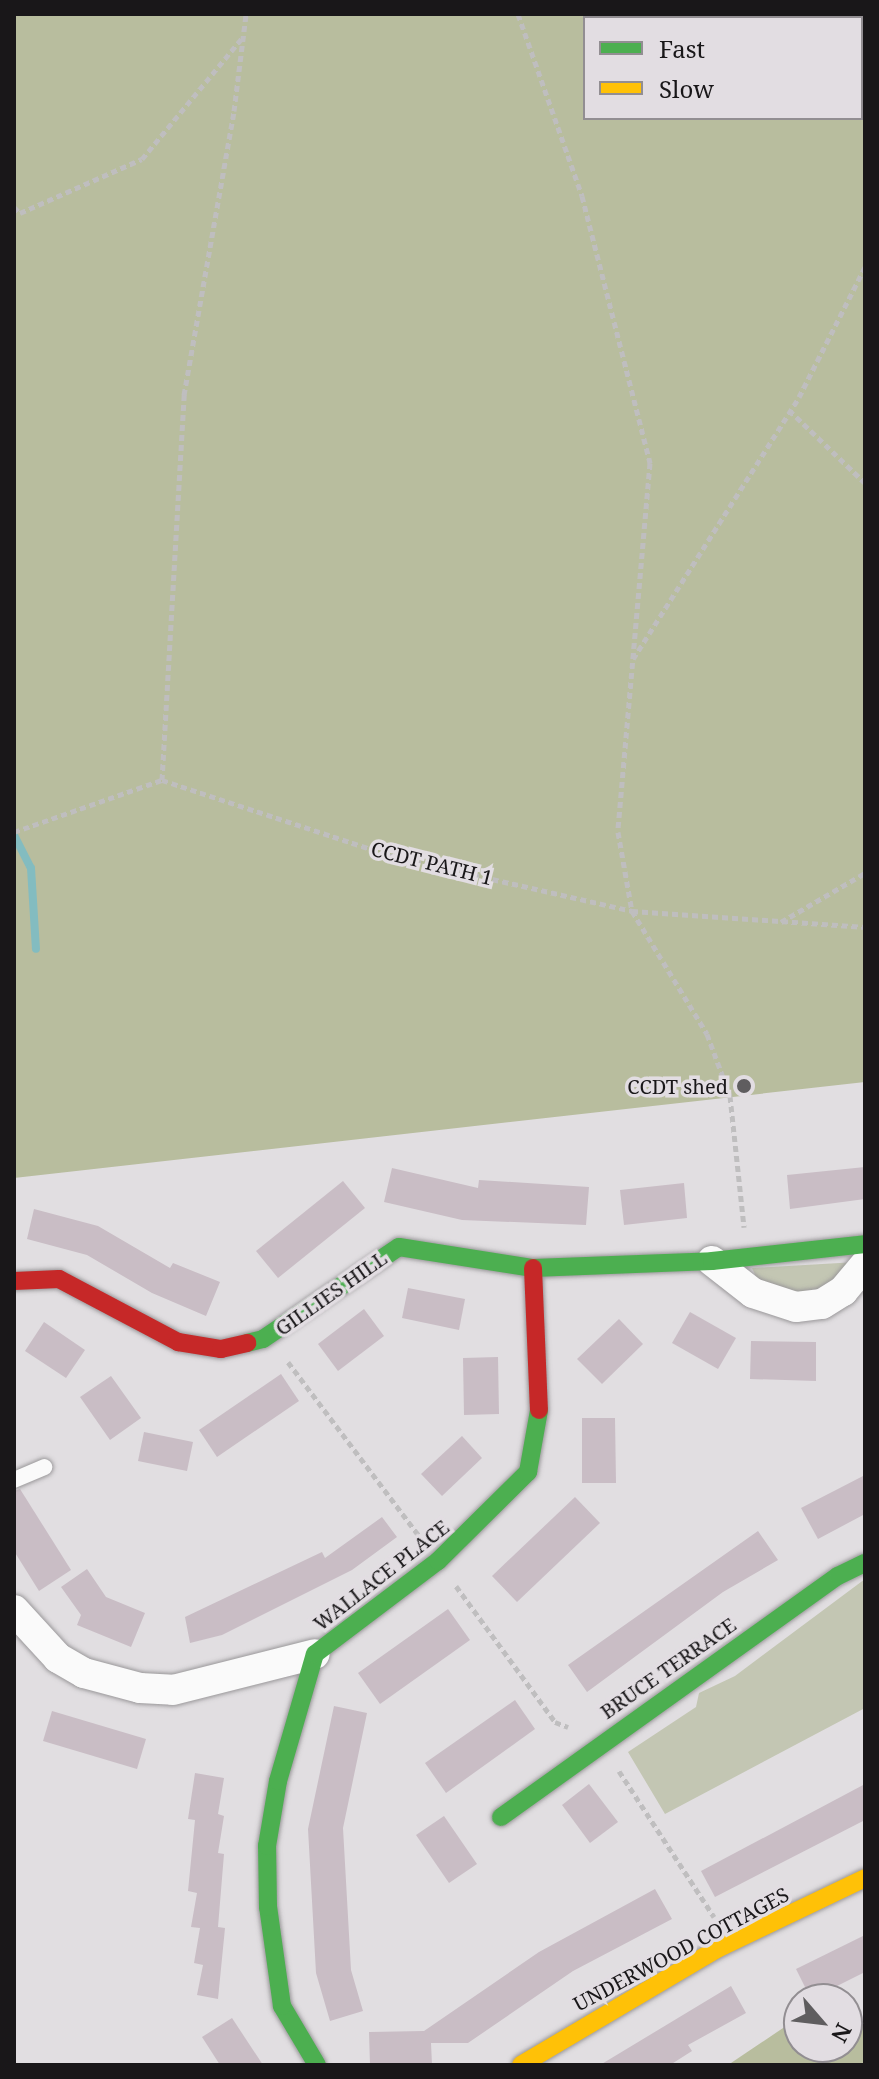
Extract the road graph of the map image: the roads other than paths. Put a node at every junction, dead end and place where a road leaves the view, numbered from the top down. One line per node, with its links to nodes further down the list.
1 (865, 1244): 2 (street, GILLIES HILL)
2 (712, 1261): 3 (street); 4 (street, GILLIES HILL)
3 (865, 1265)
4 (533, 1268): 5 (street, GILLIES HILL); 10 (street, WALLACE PLACE)
5 (14, 1281)
6 (44, 1467): 7 (lane)
7 (14, 1480)
8 (865, 1563): 11 (street, BRUCE TERRACE)
9 (14, 1610): 10 (street)
10 (315, 1654): 13 (street, WALLACE PLACE)
11 (501, 1817)
12 (865, 1878): 14 (street, UNDERWOOD COTTAGES)
13 (317, 2065)
14 (521, 2065)

